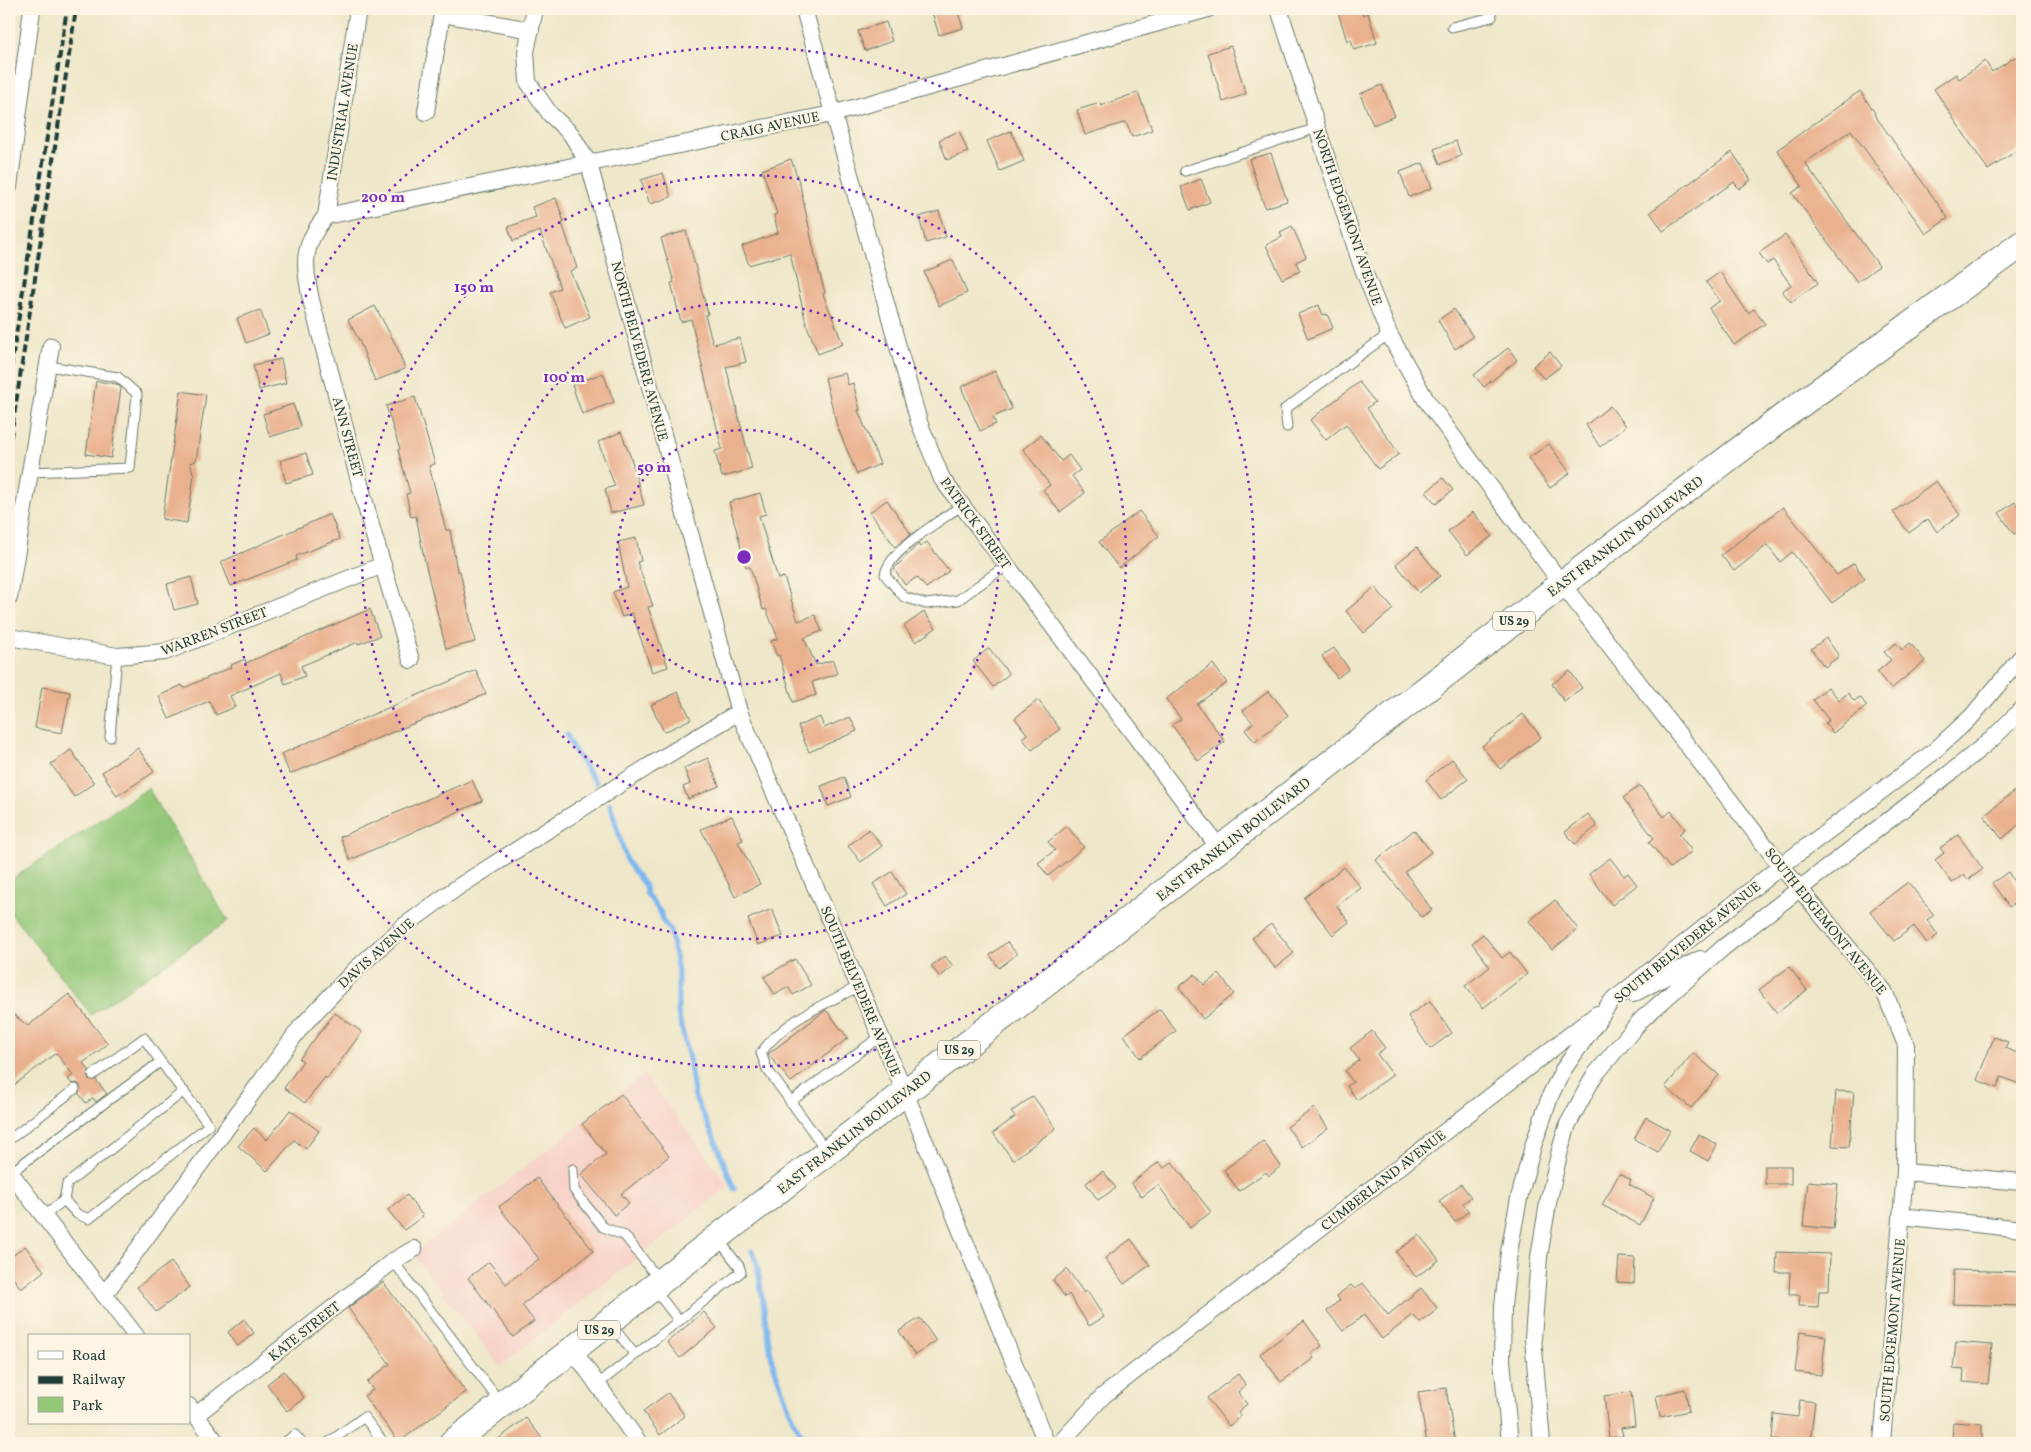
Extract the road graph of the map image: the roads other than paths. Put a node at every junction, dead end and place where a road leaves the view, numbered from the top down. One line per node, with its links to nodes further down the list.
1 (32, 9): 16 (street)
2 (358, 9): 17 (street, INDUSTRIAL AVENUE)
3 (535, 9): 10 (street, NORTH BELVEDERE AVENUE)
4 (804, 9): 12 (street, PATRICK STREET)
5 (1208, 9): 12 (street, CRAIG AVENUE)
6 (1279, 9): 13 (street, NORTH EDGEMONT AVENUE)
7 (1490, 9): 9 (lane)
8 (442, 11): 10 (street); 11 (street)
9 (1452, 27)
10 (531, 30): 14 (street, NORTH BELVEDERE AVENUE)
11 (426, 112)
12 (832, 114): 14 (street, CRAIG AVENUE); 24 (street, PATRICK STREET)
13 (1318, 128): 15 (lane); 19 (street, NORTH EDGEMONT AVENUE)
14 (589, 164): 17 (street, CRAIG AVENUE); 34 (street, NORTH BELVEDERE AVENUE)
15 (1185, 171)
16 (9, 187)
17 (326, 216): 25 (street, ANN STREET)
18 (2022, 244): 27 (main road, EAST FRANKLIN BOULEVARD / US 29)
19 (1389, 334): 22 (lane); 27 (street, NORTH EDGEMONT AVENUE)
20 (51, 346): 21 (street)
21 (48, 366): 23 (street); 23 (lane)
22 (1286, 427)
23 (30, 472): 28 (street)
24 (962, 505): 26 (street, PATRICK STREET); 26 (lane)
25 (383, 565): 30 (street, WARREN STREET); 32 (street, ANN STREET)
26 (1007, 565): 36 (street, PATRICK STREET)
27 (1562, 584): 36 (main road, EAST FRANKLIN BOULEVARD / US 29); 37 (street, SOUTH EDGEMONT AVENUE)
28 (9, 598)
29 (9, 637): 30 (street, WARREN STREET)
30 (117, 656): 35 (lane)
31 (2022, 656): 37 (street, SOUTH BELVEDERE AVENUE)
32 (411, 660)
33 (2022, 709): 38 (street, SOUTH BELVEDERE AVENUE)
34 (739, 712): 40 (street, SOUTH BELVEDERE AVENUE); 63 (street, DAVIS AVENUE)
35 (110, 737)
36 (1220, 849): 47 (main road, EAST FRANKLIN BOULEVARD / US 29)
37 (1781, 866): 38 (street, SOUTH EDGEMONT AVENUE); 41 (street, SOUTH BELVEDERE AVENUE)
38 (1799, 889): 39 (street, SOUTH BELVEDERE AVENUE); 53 (street, SOUTH EDGEMONT AVENUE)
39 (1724, 947): 41 (street, CUMBERLAND AVENUE); 82 (street, SOUTH BELVEDERE AVENUE)
40 (859, 986): 42 (street, SOUTH BELVEDERE AVENUE); 48 (lane)
41 (1610, 1003): 73 (street, CUMBERLAND AVENUE); 81 (street, SOUTH BELVEDERE AVENUE)
42 (881, 1036): 47 (street, SOUTH BELVEDERE AVENUE); 48 (lane)
43 (160, 1062): 44 (lane); 46 (lane); 52 (lane)
44 (93, 1075)
45 (75, 1089): 49 (lane)
46 (184, 1091): 55 (lane); 55 (lane)
47 (905, 1092): 50 (main road, EAST FRANKLIN BOULEVARD / US 29); 72 (street, SOUTH BELVEDERE AVENUE)
48 (790, 1102): 50 (lane)
49 (9, 1140)
50 (828, 1152): 59 (main road, EAST FRANKLIN BOULEVARD / US 29)
51 (573, 1169): 62 (lane)
52 (9, 1172): 57 (street)
53 (1905, 1172): 54 (street); 56 (street, SOUTH EDGEMONT AVENUE)
54 (2022, 1182)
55 (64, 1200): 57 (lane)
56 (1901, 1216): 58 (street); 83 (street, SOUTH EDGEMONT AVENUE)
57 (42, 1217): 63 (street)
58 (2022, 1229)
59 (718, 1238): 62 (main road, EAST FRANKLIN BOULEVARD / US 29); 64 (lane)
60 (414, 1249): 61 (street, KATE STREET)
61 (393, 1261): 70 (lane); 71 (street, KATE STREET)
62 (657, 1284): 64 (lane); 65 (main road, EAST FRANKLIN BOULEVARD / US 29)
63 (104, 1295): 66 (street)
64 (679, 1321): 68 (lane)
65 (609, 1322): 67 (main road, EAST FRANKLIN BOULEVARD / US 29); 68 (lane)
66 (134, 1334)
67 (573, 1350): 69 (street); 70 (main road, EAST FRANKLIN BOULEVARD / US 29)
68 (635, 1355): 69 (lane)
69 (598, 1384): 80 (street)
70 (502, 1404): 79 (main road, EAST FRANKLIN BOULEVARD / US 29)
71 (192, 1410): 74 (street)
72 (1043, 1442): 73 (street)
73 (1063, 1442)
74 (216, 1443)
75 (284, 1443): 76 (lane)
76 (302, 1443)
77 (328, 1443): 78 (lane)
78 (384, 1443)
79 (452, 1443)
80 (640, 1443)
81 (1510, 1443)
82 (1542, 1443)
83 (1882, 1443)

